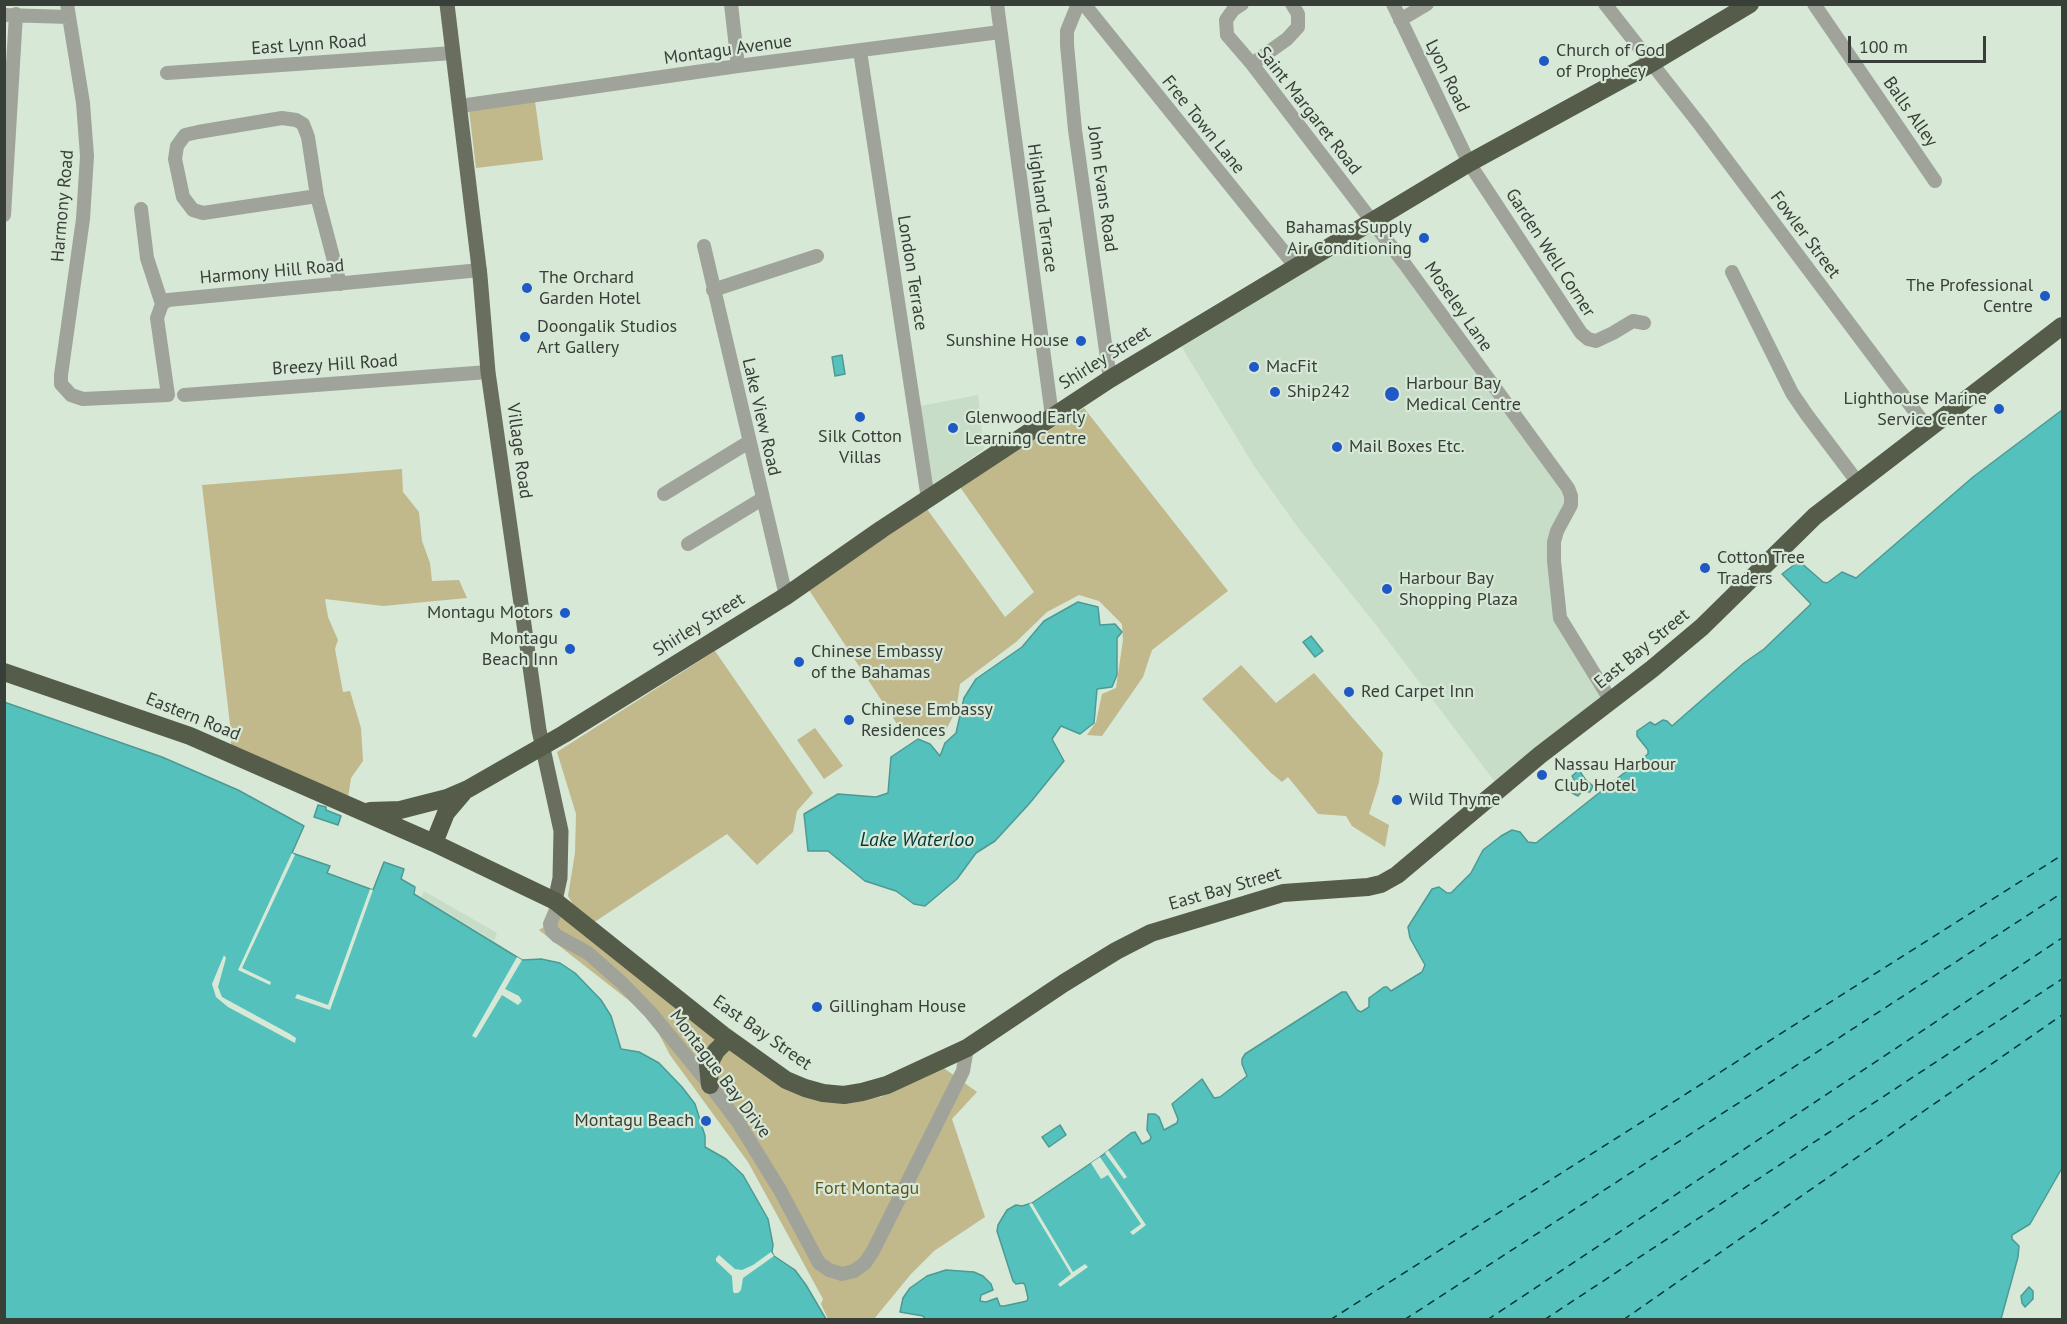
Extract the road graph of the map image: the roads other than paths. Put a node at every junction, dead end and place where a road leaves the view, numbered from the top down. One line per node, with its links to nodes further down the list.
1 (447, 4): 18 (main road, Village Road)
2 (730, 4): 21 (street)
3 (997, 4): 16 (street, Highland Terrace)
4 (1078, 4): 41 (street, John Evans Road)
5 (1084, 4): 32 (street, Free Town Lane)
6 (1242, 4): 19 (street, Saint Margaret Road)
7 (1292, 4): 19 (street)
8 (1393, 4): 15 (street, Lyon Road)
9 (1427, 4): 15 (street)
10 (1605, 4): 20 (street, Fowler Street)
11 (1750, 4): 20 (highway, Shirley Street)
12 (1814, 4): 25 (street, Balls Alley)
13 (68, 11): 14 (street); 37 (street, Harmony Road)
14 (10, 14): 28 (street)
15 (1400, 20): 24 (street, Lyon Road)
16 (1000, 32): 17 (street, Montagu Avenue); 43 (street, Highland Terrace)
17 (860, 51): 21 (street, Montagu Avenue); 49 (street, London Terrace)
18 (453, 53): 22 (street, East Lynn Road); 23 (main road, Village Road)
19 (1252, 64): 29 (street, Saint Margaret Road)
20 (1650, 64): 24 (highway, Shirley Street); 44 (street, Fowler Street)
21 (738, 66): 23 (street, Montagu Avenue)
22 (167, 73)
23 (460, 106): 33 (main road, Village Road)
24 (1469, 163): 29 (highway, Shirley Street); 38 (street, Garden Well Corner)
25 (1935, 182)
26 (317, 196): 26 (street); 35 (street)
27 (141, 209): 37 (street)
28 (4, 215)
29 (1371, 221): 32 (highway, Shirley Street); 53 (street, Moseley Lane)
30 (704, 246): 36 (street, Lake View Road)
31 (817, 256): 36 (street)
32 (1296, 267): 41 (highway, Shirley Street)
33 (480, 270): 35 (street, Harmony Hill Road); 40 (main road, Village Road)
34 (1732, 273): 46 (street)
35 (339, 284): 37 (street, Harmony Hill Road)
36 (713, 290): 45 (street, Lake View Road)
37 (162, 304)
38 (1644, 323)
39 (2062, 326): 44 (highway, East Bay Street)
40 (488, 372): 42 (street, Breezy Hill Road); 54 (main road, Village Road)
41 (1110, 379): 43 (highway, Shirley Street)
42 (184, 395)
43 (1052, 416): 49 (highway, Shirley Street)
44 (1929, 430): 46 (highway, East Bay Street)
45 (748, 442): 47 (street); 48 (street, Lake View Road)
46 (1859, 484): 53 (highway, East Bay Street)
47 (664, 494)
48 (762, 499): 50 (street); 51 (street, Lake View Road)
49 (928, 500): 51 (highway, Shirley Street)
50 (688, 544)
51 (786, 596): 54 (highway, Shirley Street)
52 (4, 672): 56 (highway, Eastern Road)
53 (1611, 701): 60 (highway, East Bay Street)
54 (542, 746): 55 (highway, Shirley Street); 58 (main road, Village Road)
55 (468, 789): 56 (highway, Shirley Street); 57 (highway)
56 (362, 811): 57 (highway, East Bay Street)
57 (434, 843): 58 (highway, East Bay Street)
58 (555, 901): 59 (highway, East Bay Street); 61 (street, Montague Bay Drive)
59 (728, 1038): 60 (highway, East Bay Street); 61 (highway)
60 (967, 1048): 61 (street, Montague Bay Drive)
61 (710, 1085)

